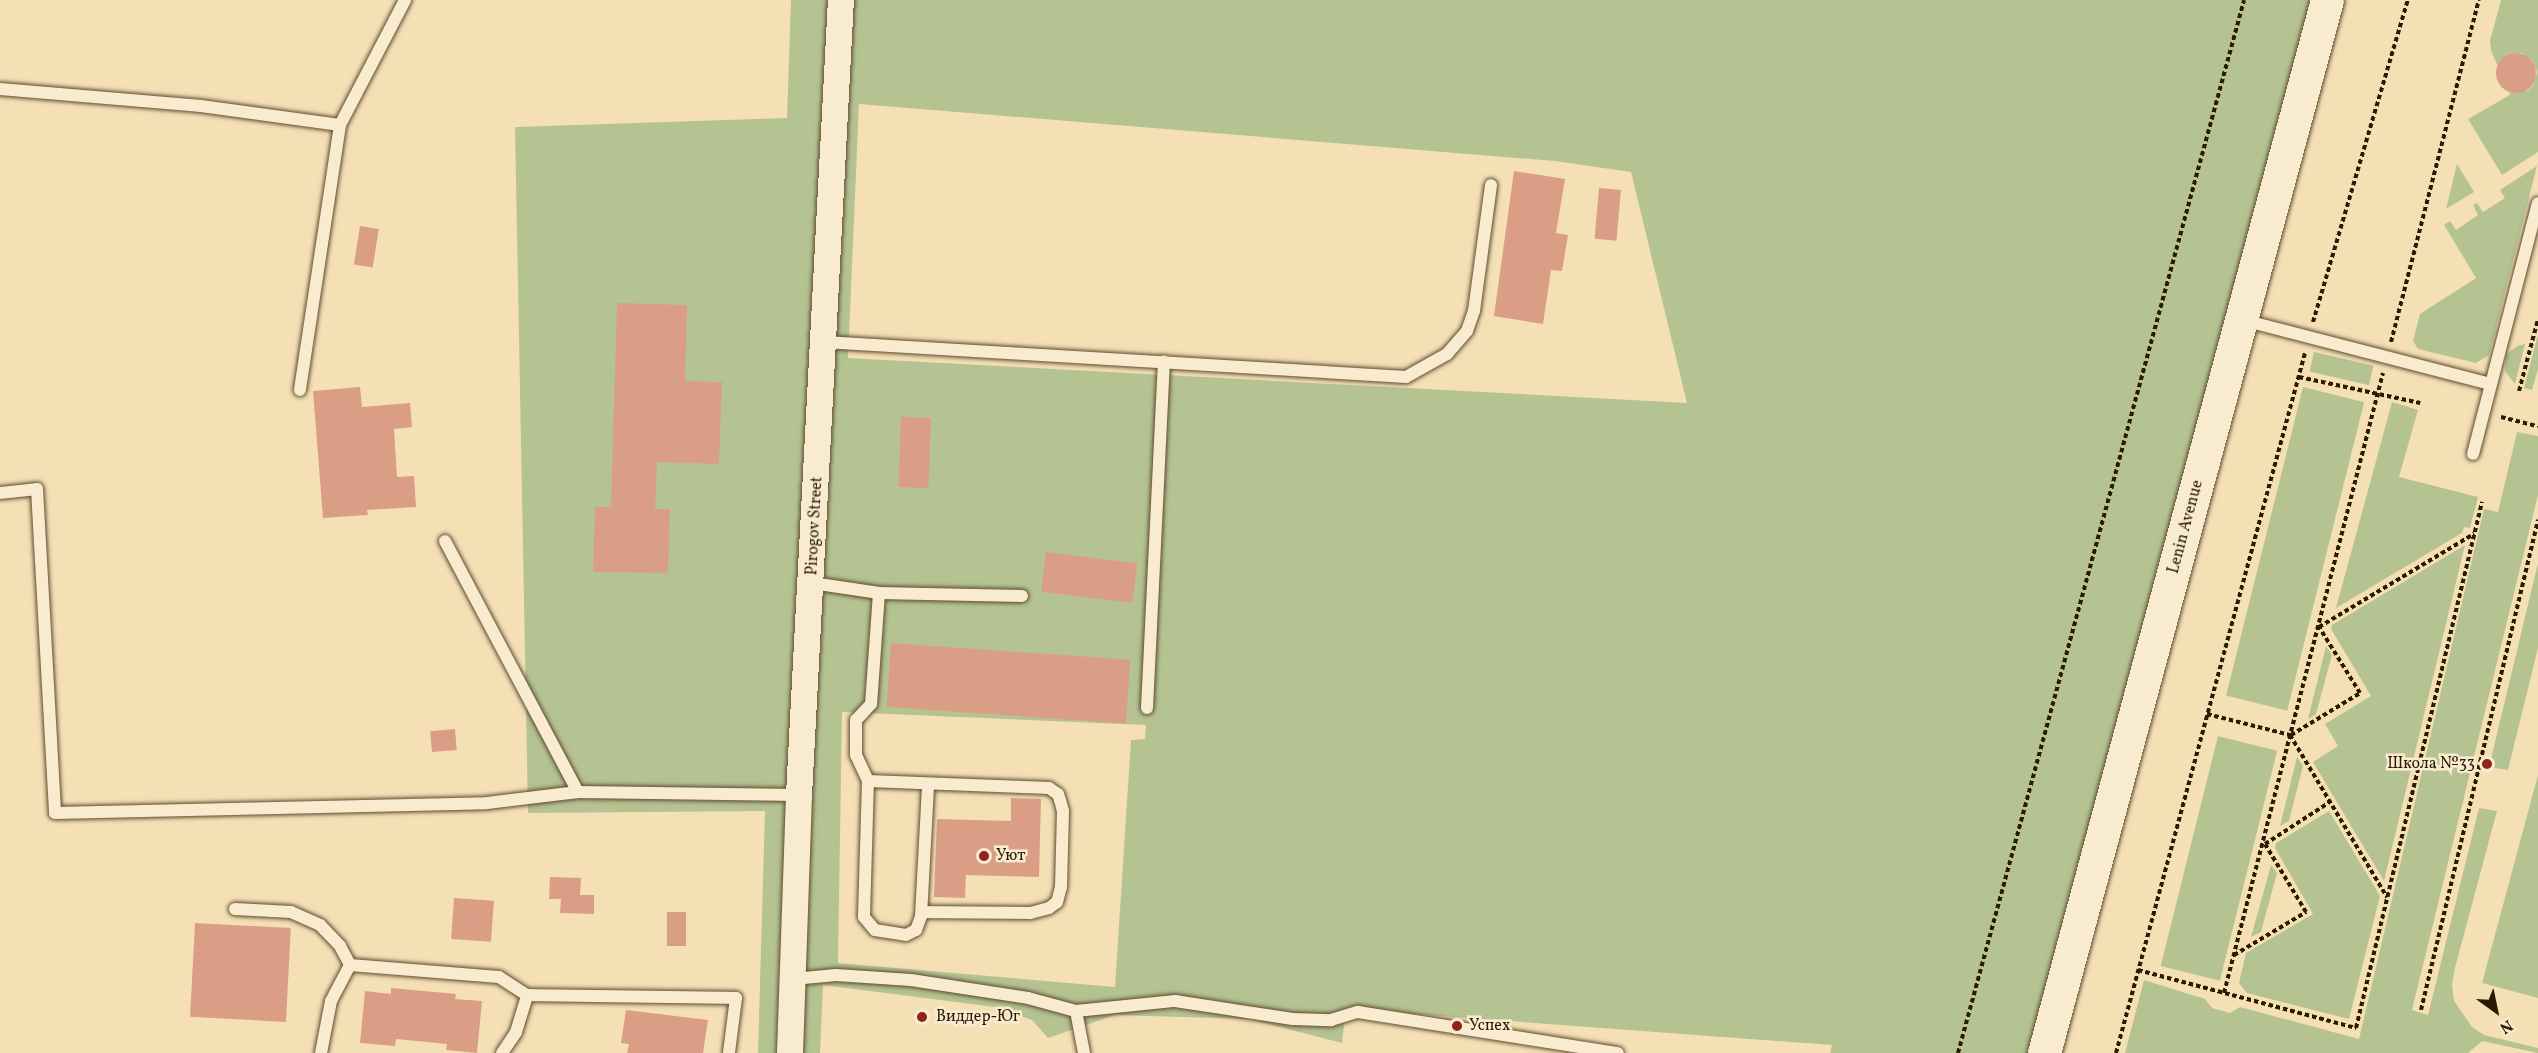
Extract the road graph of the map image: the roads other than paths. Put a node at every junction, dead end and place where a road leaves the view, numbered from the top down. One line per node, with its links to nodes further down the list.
1 (405, 0): 5 (lane)
2 (841, 0): 9 (street, Pirogov Street)
3 (2327, 0): 8 (main road, Lenin Avenue)
4 (0, 89): 5 (lane)
5 (340, 125): 12 (lane)
6 (1491, 185): 10 (lane)
7 (2538, 203): 11 (lane)
8 (2241, 320): 11 (lane); 36 (main road, Lenin Avenue)
9 (824, 342): 10 (lane); 16 (street, Pirogov Street)
10 (1164, 361): 19 (lane)
11 (2491, 384): 13 (lane)
12 (300, 390)
13 (2473, 454)
14 (0, 493): 22 (lane)
15 (445, 541): 22 (lane)
16 (812, 583): 17 (lane); 23 (street, Pirogov Street)
17 (879, 593): 18 (lane); 20 (lane)
18 (1022, 596)
19 (1147, 708)
20 (868, 782): 21 (lane); 25 (lane)
21 (928, 785): 25 (lane); 25 (lane)
22 (578, 792): 23 (lane)
23 (799, 795): 27 (street, Pirogov Street)
24 (235, 909): 26 (lane)
25 (922, 912)
26 (350, 965): 28 (lane); 30 (lane)
27 (793, 979): 29 (lane); 33 (street, Pirogov Street)
28 (527, 995): 31 (lane); 32 (lane)
29 (1076, 1011): 34 (lane); 35 (lane)
30 (321, 1053)
31 (502, 1053)
32 (729, 1053)
33 (790, 1053)
34 (1084, 1053)
35 (1618, 1053)
36 (2044, 1053)

